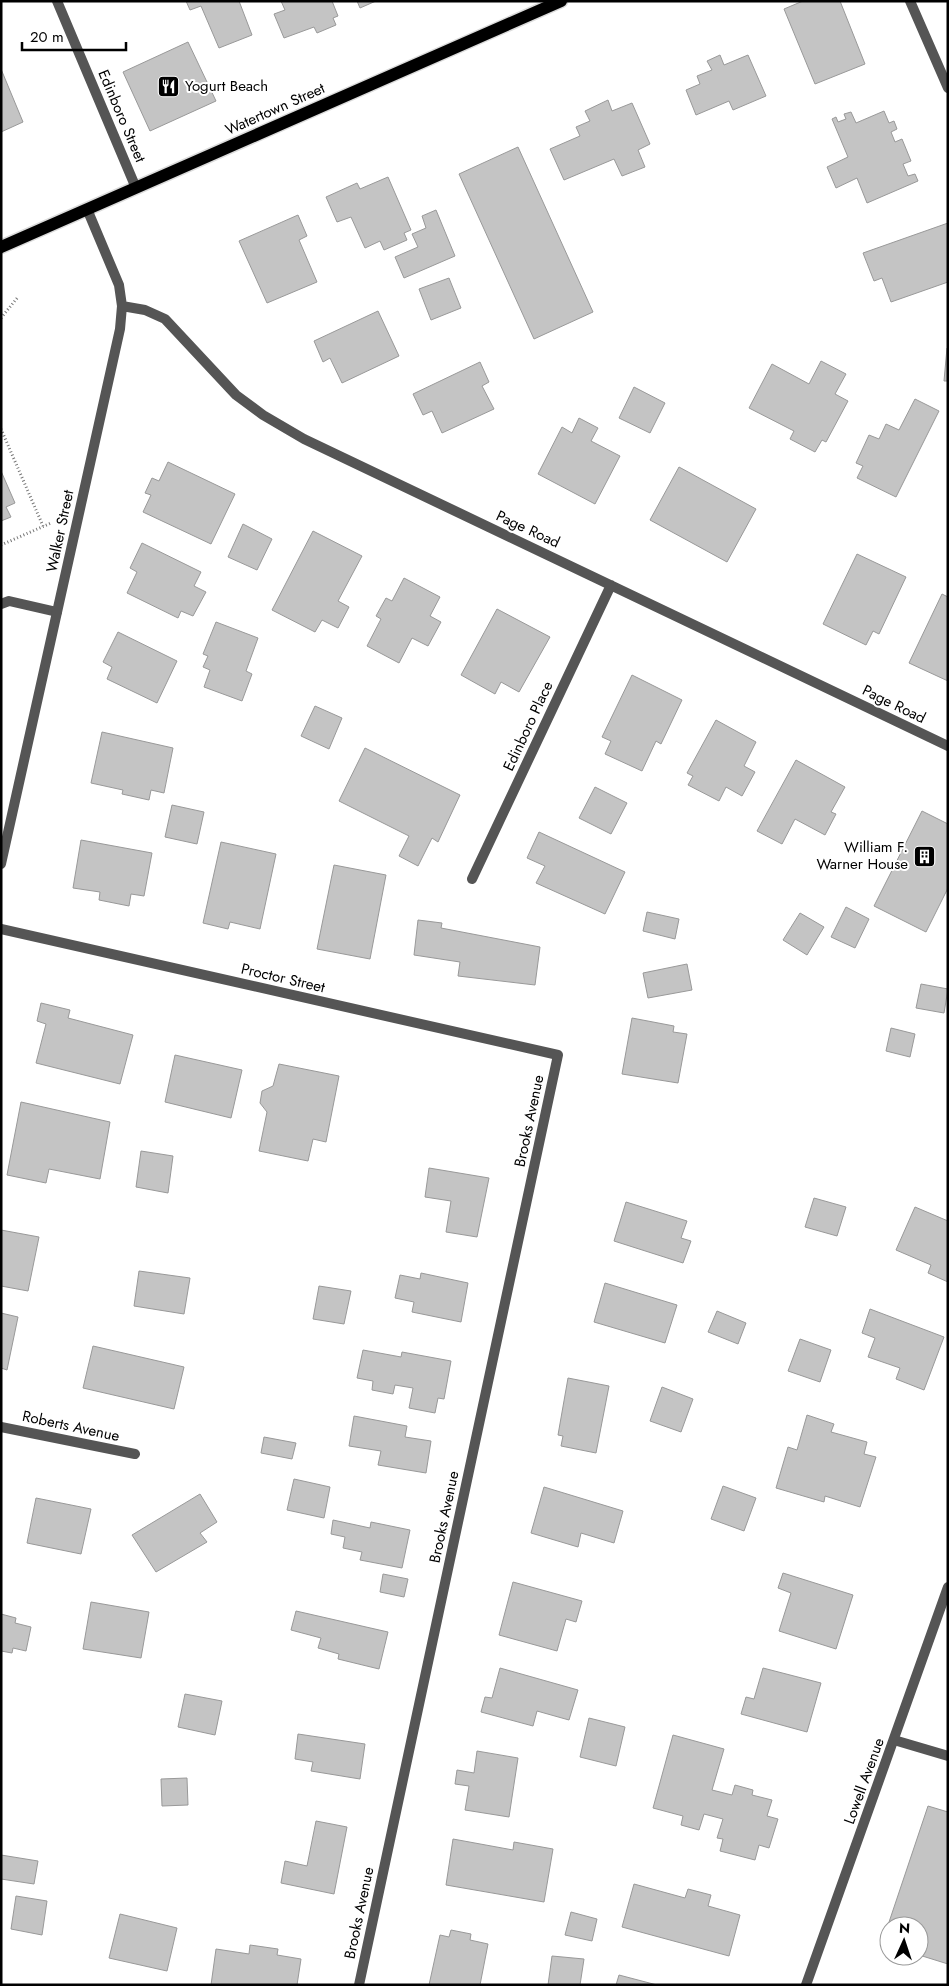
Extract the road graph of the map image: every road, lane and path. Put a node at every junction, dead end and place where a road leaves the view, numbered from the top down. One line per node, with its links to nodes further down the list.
1 (57, 1): 5 (street, Edinboro Street)
2 (561, 1): 5 (main road, Watertown Street)
3 (910, 1): 4 (street)
4 (948, 88)
5 (136, 188): 6 (main road, Watertown Street)
6 (87, 209): 7 (main road, Watertown Street); 9 (street, Walker Street)
7 (1, 247)
8 (18, 297): 10 (path)
9 (122, 306): 15 (street, Page Road); 17 (street, Walker Street)
10 (1, 318)
11 (1, 429): 13 (path)
12 (51, 522): 13 (path)
13 (43, 526): 14 (path)
14 (1, 544)
15 (611, 585): 18 (street, Page Road); 20 (street, Edinboro Place)
16 (1, 604): 17 (street)
17 (57, 612): 19 (street, Walker Street)
18 (948, 746)
19 (1, 864)
20 (472, 879)
21 (1, 929): 22 (street, Proctor Street)
22 (558, 1055): 28 (street, Brooks Avenue)
23 (1, 1427): 24 (street, Roberts Avenue)
24 (135, 1454)
25 (948, 1587): 26 (street, Lowell Avenue)
26 (894, 1740): 27 (street); 29 (street, Lowell Avenue)
27 (948, 1756)
28 (359, 1985)
29 (806, 1985)

